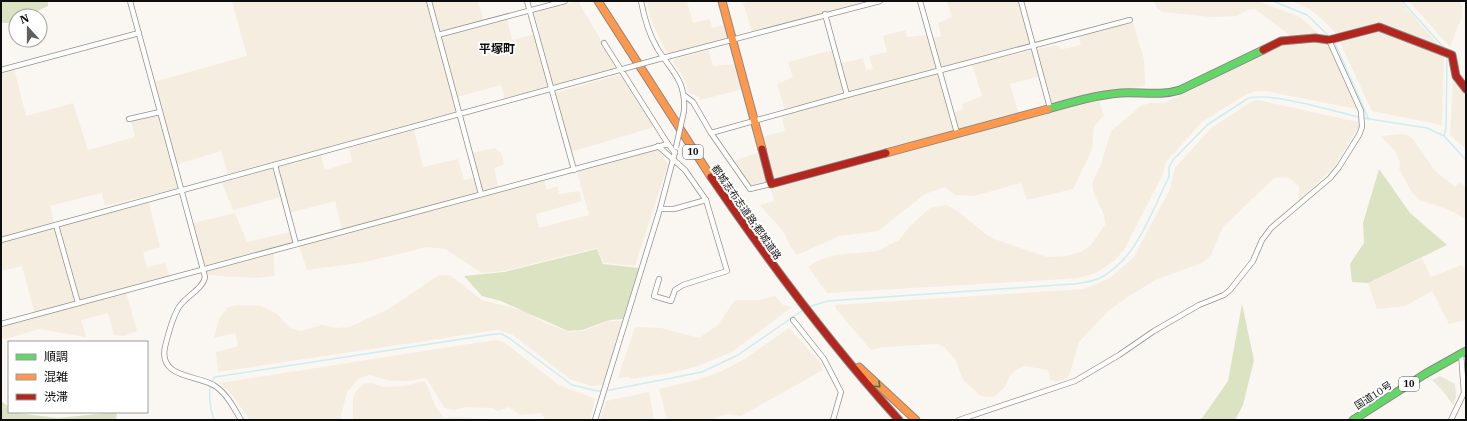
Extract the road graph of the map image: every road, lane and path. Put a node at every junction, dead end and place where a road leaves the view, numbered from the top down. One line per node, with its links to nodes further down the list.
1 (130, 1): 14 (street)
2 (429, 1): 15 (street)
3 (527, 1): 11 (street)
4 (566, 1): 11 (street)
5 (598, 1): 54 (main road, 都城志布志道路;都城道路 / 10)
6 (641, 1): 20 (street)
7 (722, 1): 16 (main road)
8 (880, 1): 12 (street)
9 (920, 1): 23 (street)
10 (1021, 1): 19 (street)
11 (530, 11): 15 (street); 24 (street)
12 (825, 14): 16 (street); 26 (street)
13 (1130, 20): 19 (street)
14 (139, 33): 21 (street); 29 (street)
15 (438, 35): 30 (street)
16 (733, 40): 20 (street); 32 (main road)
17 (1328, 40): 25 (main road); 28 (main road); 63 (street)
18 (604, 43): 22 (street)
19 (1033, 46): 23 (street); 28 (street)
20 (662, 59): 22 (street, bridge); 27 (street)
21 (1, 70)
22 (622, 70): 24 (street); 35 (street)
23 (940, 71): 26 (street); 34 (street)
24 (551, 89): 30 (street); 40 (street)
25 (1466, 89)
26 (847, 95): 32 (street)
27 (685, 96): 33 (street); 37 (street, bridge)
28 (1050, 108): 34 (main road)
29 (160, 112): 31 (street); 42 (street)
30 (459, 115): 39 (street); 43 (street)
31 (129, 119)
32 (754, 120): 33 (street); 41 (main road)
33 (711, 133): 41 (street)
34 (957, 133): 41 (main road)
35 (668, 144): 36 (street); 37 (street)
36 (658, 146): 38 (street); 40 (street)
37 (675, 153): 38 (street)
38 (673, 160): 44 (street); 45 (street)
39 (275, 165): 42 (street); 48 (street)
40 (574, 170): 43 (street)
41 (771, 184)
42 (181, 191): 46 (street); 49 (street)
43 (481, 194): 48 (street)
44 (706, 200): 45 (street); 50 (street)
45 (660, 209): 58 (street)
46 (56, 225): 47 (street); 51 (street)
47 (1, 240)
48 (296, 244): 49 (street)
49 (204, 269): 51 (street); 57 (street)
50 (659, 280)
51 (78, 303): 53 (street)
52 (793, 320): 59 (street)
53 (1, 324)
54 (820, 327): 56 (main road, 都城志布志道路;都城道路 / 10); 62 (main road, one-way to 62)
55 (1464, 352): 64 (main road, 国道10号 / 10); 65 (street)
56 (846, 359): 60 (main road); 61 (main road, 都城志布志道路;都城道路 / 10)
57 (241, 420)
58 (595, 420)
59 (834, 420)
60 (893, 420)
61 (899, 420)
62 (916, 420)
63 (959, 420)
64 (1353, 420)
65 (1451, 420)

